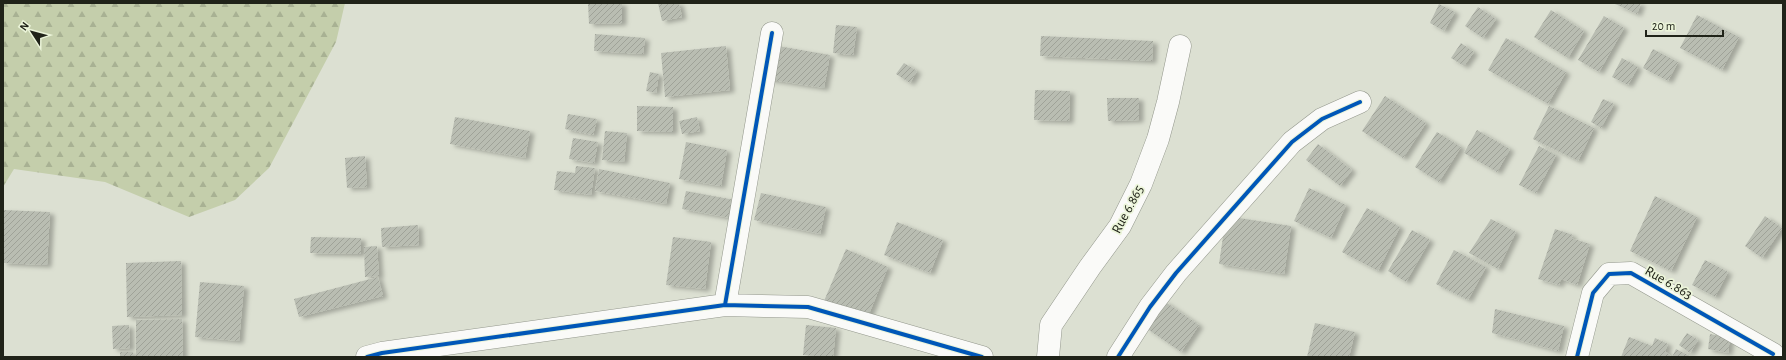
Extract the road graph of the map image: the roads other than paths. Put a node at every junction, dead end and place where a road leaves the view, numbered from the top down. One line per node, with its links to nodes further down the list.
1 (772, 32): 4 (street)
2 (1180, 46): 8 (street, Rue 6.865)
3 (1360, 102): 9 (street)
4 (725, 305): 6 (street); 7 (street)
5 (1773, 354): 10 (street, Rue 6.863)
6 (367, 357)
7 (982, 357)
8 (1048, 357)
9 (1118, 357)
10 (1577, 357)

